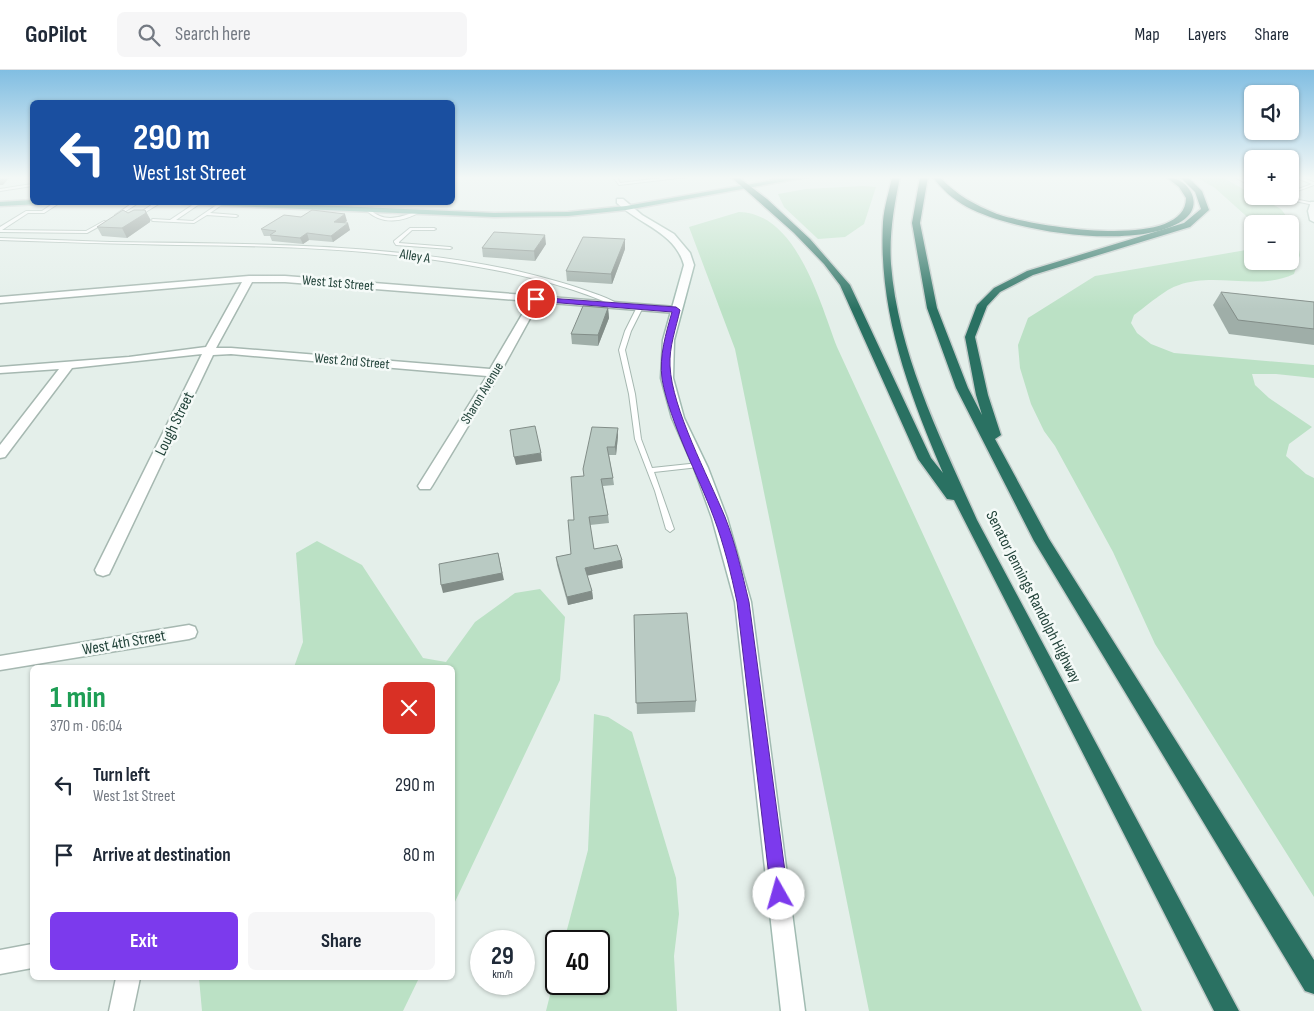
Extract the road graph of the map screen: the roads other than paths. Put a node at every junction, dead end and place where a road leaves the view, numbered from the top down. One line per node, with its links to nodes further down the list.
1 (14, 221): 15 (lane)
2 (106, 221): 15 (lane)
3 (162, 221): 13 (lane)
4 (171, 221): 5 (lane)
5 (196, 221)
6 (648, 221): 23 (street)
7 (786, 221): 33 (highway)
8 (888, 221): 33 (highway, Senator Jennings Randolph Highway)
9 (917, 221): 31 (highway, Senator Jennings Randolph Highway)
10 (1013, 221): 11 (highway)
11 (1173, 221)
12 (1192, 221): 31 (highway)
13 (146, 225)
14 (434, 229): 17 (lane)
15 (0, 230)
16 (0, 239): 21 (lane, Alley A)
17 (450, 248)
18 (249, 279): 19 (street, West 1st Street); 20 (street, West 1st Street); 24 (street, Lough Street)
19 (536, 299): 21 (street, West 1st Street); 27 (street, Sharon Avenue)
20 (0, 300)
21 (614, 304): 22 (street, West 1st Street)
22 (640, 307): 23 (street, West 1st Street); 30 (lane)
23 (676, 310): 29 (street)
24 (210, 351): 25 (street, West 2nd Street); 27 (street, West 2nd Street); 35 (street, Lough Street)
25 (69, 364): 26 (street, West 2nd Street); 28 (street)
26 (0, 370)
27 (494, 373): 32 (street, Sharon Avenue)
28 (0, 454)
29 (699, 464): 30 (lane); 43 (street)
30 (650, 470): 34 (lane)
31 (1007, 475): 41 (highway, Senator Jennings Randolph Highway)
32 (425, 486)
33 (970, 520): 44 (highway, Senator Jennings Randolph Highway)
34 (670, 529)
35 (103, 570)
36 (189, 632): 37 (street, West 4th Street)
37 (0, 663)
38 (30, 956): 39 (street)
39 (0, 962)
40 (128, 980): 42 (street)
41 (1314, 982)
42 (121, 1011)
43 (794, 1011)
44 (1226, 1011)

